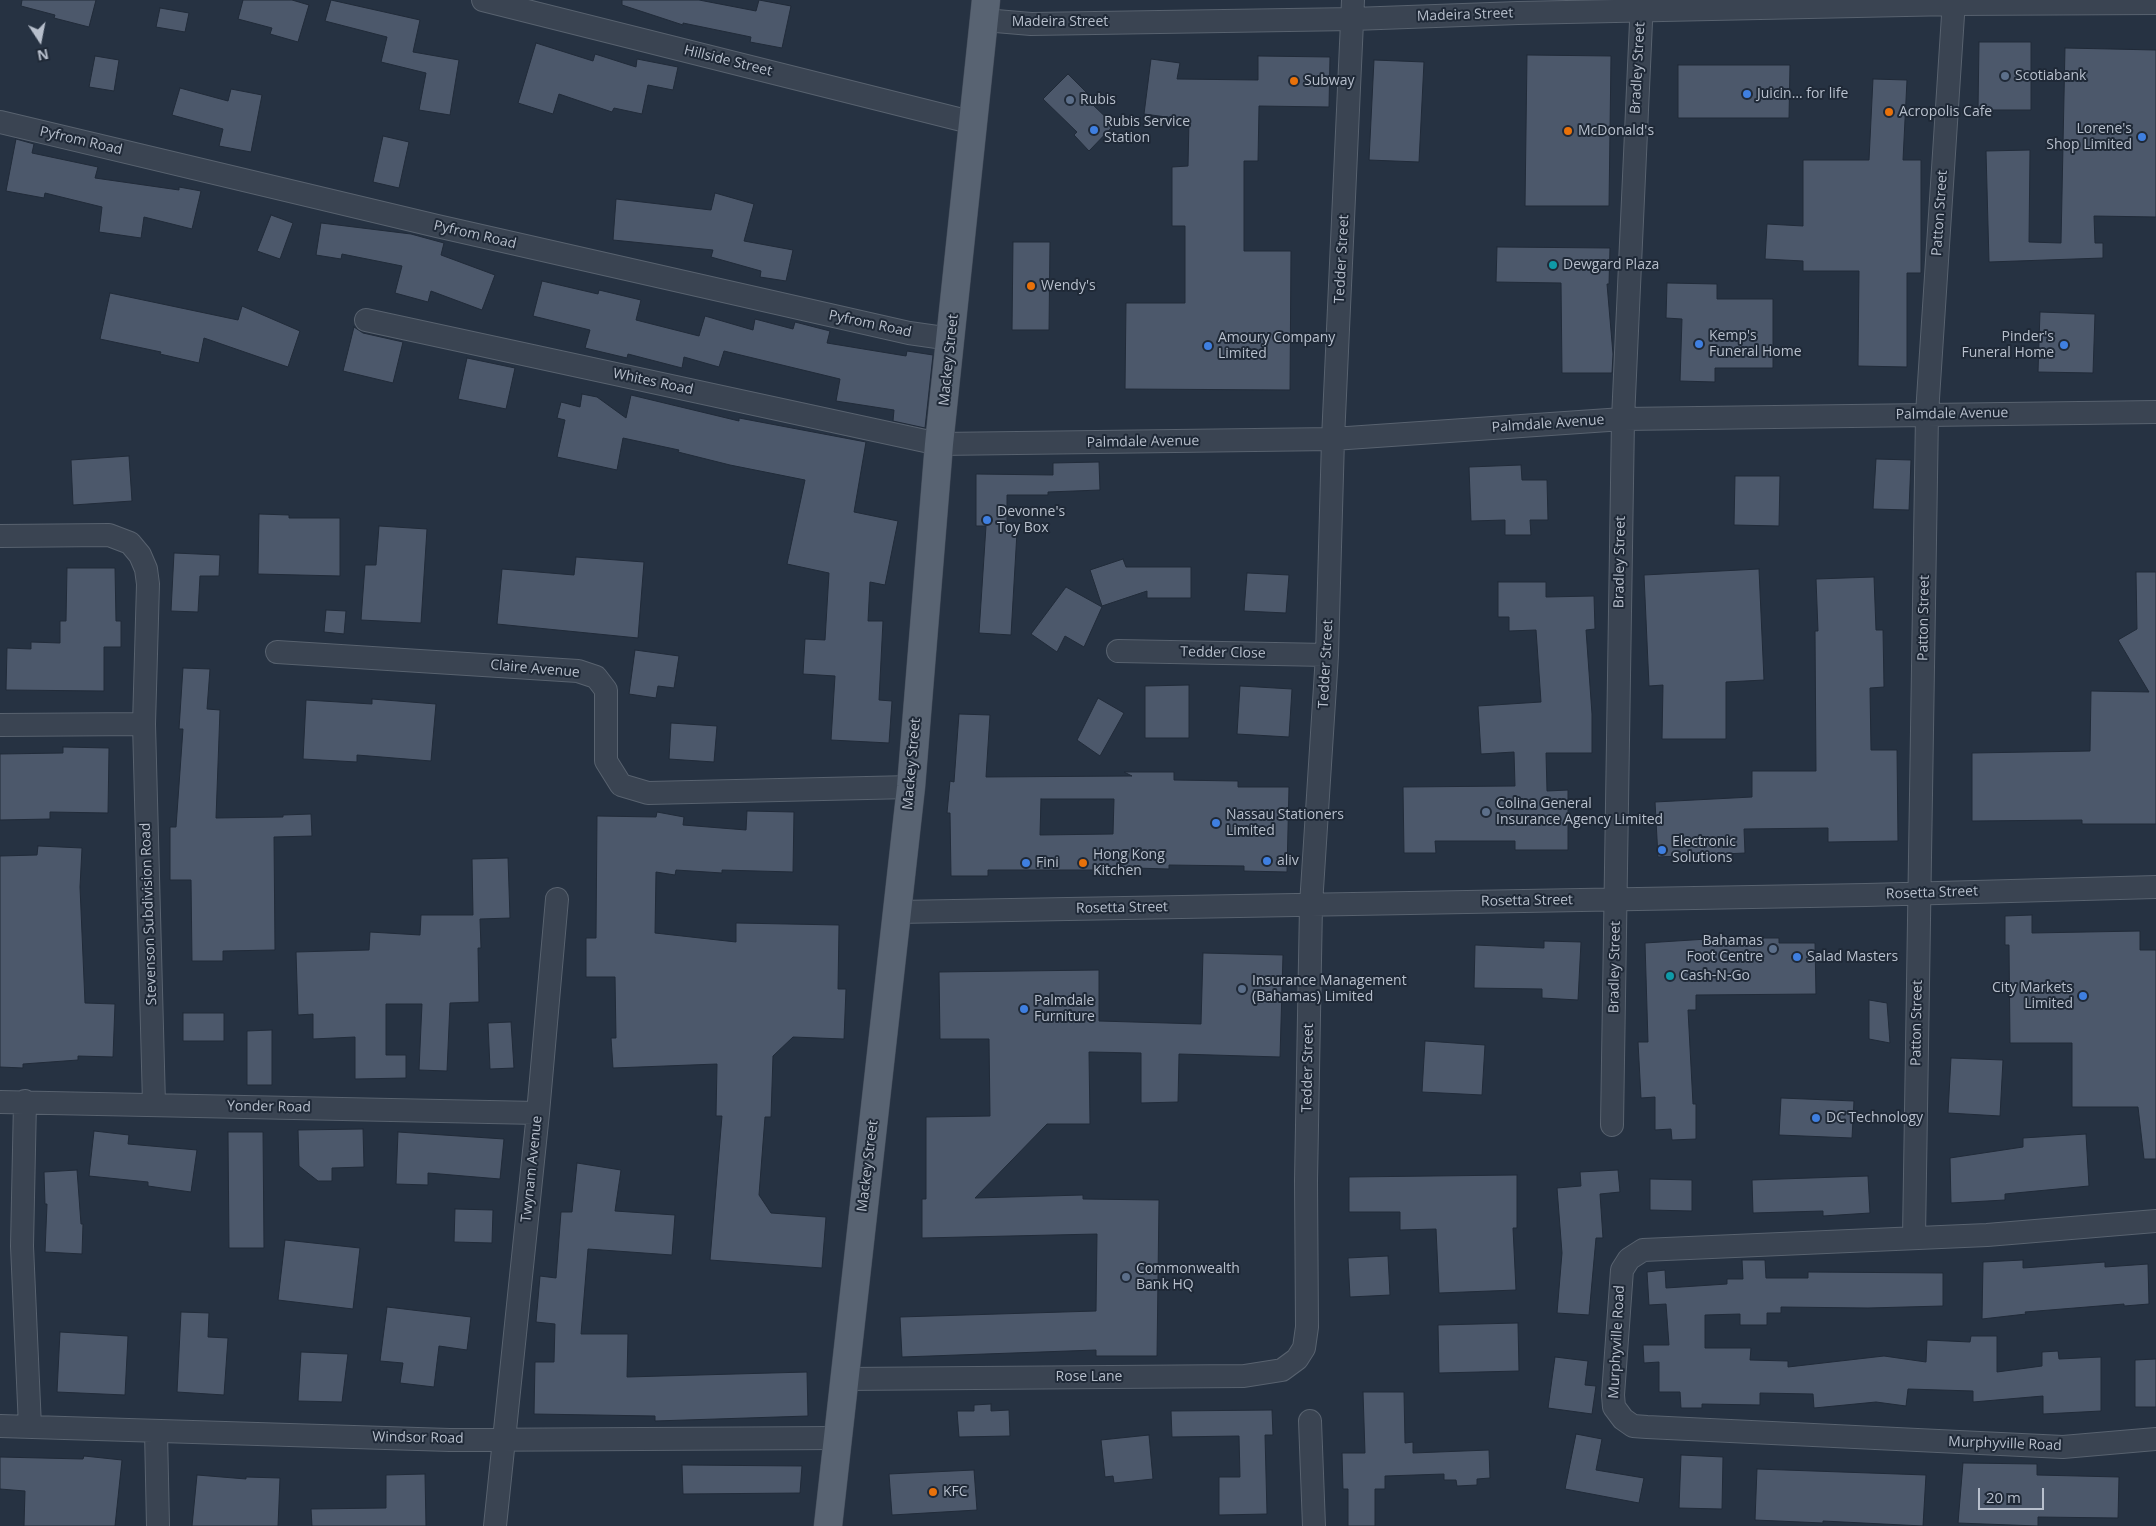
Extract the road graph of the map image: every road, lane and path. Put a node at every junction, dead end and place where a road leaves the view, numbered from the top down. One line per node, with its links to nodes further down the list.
1 (483, 0): 8 (street, Hillside Street)
2 (1954, 2): 3 (street, Madeira Street); 4 (street, Madeira Street); 12 (street, Patton Street)
3 (2156, 3)
4 (1641, 5): 5 (street, Madeira Street); 13 (street, Bradley Street)
5 (1353, 9): 6 (street, Madeira Street); 14 (street, Tedder Street)
6 (985, 10): 8 (main road, Mackey Street)
7 (0, 122): 10 (street, Pyfrom Road)
8 (974, 123): 10 (main road, Mackey Street)
9 (366, 320): 15 (street, Whites Road)
10 (952, 340): 15 (main road, Mackey Street)
11 (2156, 412): 12 (street, Palmdale Avenue)
12 (1927, 414): 13 (street, Palmdale Avenue); 24 (street, Patton Street)
13 (1623, 419): 14 (street, Palmdale Avenue); 26 (street, Bradley Street)
14 (1333, 439): 15 (street, Palmdale Avenue); 19 (street, Tedder Street)
15 (939, 444): 22 (main road, Mackey Street)
16 (0, 536): 20 (street, Stevenson Subdivision Road)
17 (1118, 651): 19 (street, Tedder Close)
18 (277, 652): 22 (street, Claire Avenue)
19 (1327, 655): 27 (street, Tedder Street)
20 (144, 724): 21 (street); 31 (street, Stevenson Subdivision Road)
21 (0, 725)
22 (911, 787): 28 (main road, Mackey Street)
23 (2156, 887): 24 (street, Rosetta Street)
24 (1919, 893): 26 (street, Rosetta Street); 35 (street, Patton Street)
25 (556, 899): 32 (street, Twynam Avenue)
26 (1617, 899): 27 (street, Rosetta Street); 33 (street, Bradley Street)
27 (1311, 905): 28 (street, Rosetta Street); 36 (street, Tedder Street)
28 (897, 912): 37 (main road, Mackey Street)
29 (26, 1101): 30 (street, Yonder Road); 31 (street, Yonder Road); 40 (street)
30 (0, 1102)
31 (154, 1104): 32 (street, Yonder Road)
32 (538, 1113): 42 (street, Twynam Avenue)
33 (1612, 1125)
34 (2156, 1221): 35 (street, Murphyville Road)
35 (1914, 1237): 44 (street, Murphyville Road)
36 (1307, 1327): 37 (street, Rose Lane)
37 (843, 1379): 43 (main road, Mackey Street)
38 (1310, 1422): 48 (street)
39 (0, 1426): 40 (street, Windsor Road)
40 (30, 1427): 41 (street, Windsor Road)
41 (156, 1431): 42 (street, Windsor Road); 45 (street)
42 (504, 1438): 43 (street, Windsor Road); 46 (street, Twynam Avenue)
43 (837, 1438): 47 (main road, Mackey Street)
44 (2156, 1439)
45 (158, 1526)
46 (495, 1526)
47 (828, 1526)
48 (1314, 1526)

